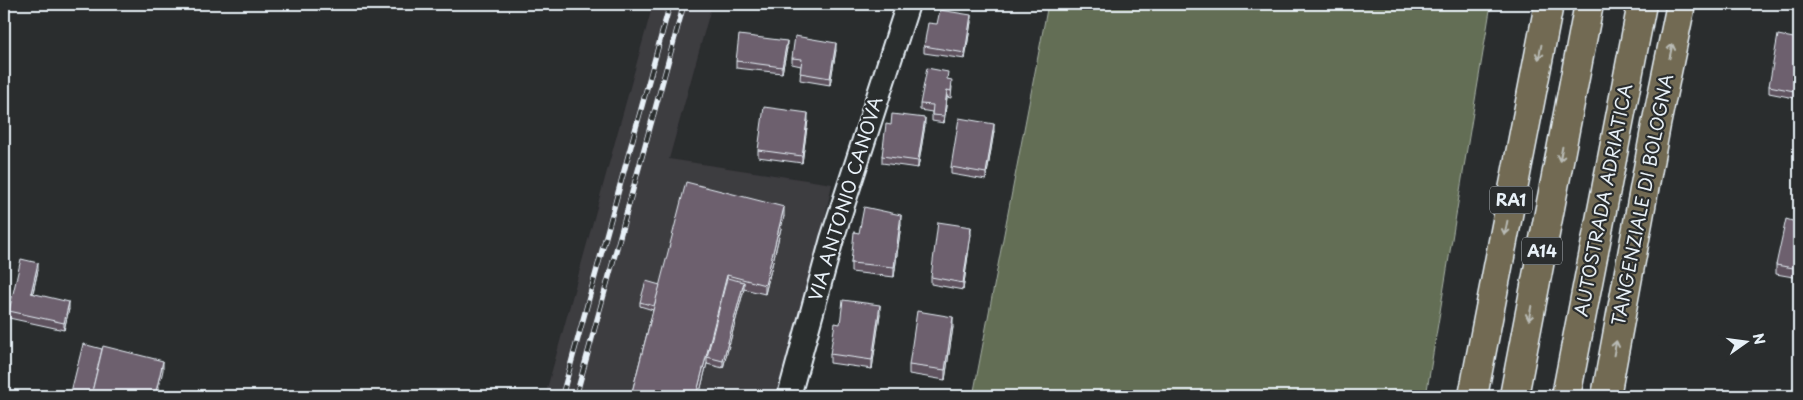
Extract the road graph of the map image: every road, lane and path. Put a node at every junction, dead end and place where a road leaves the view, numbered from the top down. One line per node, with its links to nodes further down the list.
1 (908, 4): 6 (street, VIA ANTONIO CANOVA)
2 (1549, 4): 7 (highway, RA1, one-way to 7)
3 (1589, 4): 8 (highway, A14, one-way to 8)
4 (1642, 4): 9 (highway, AUTOSTRADA ADRIATICA)
5 (1681, 4): 10 (highway, TANGENZIALE DI BOLOGNA, one-way to 5)
6 (789, 396)
7 (1473, 396)
8 (1514, 396)
9 (1566, 396)
10 (1606, 396)

